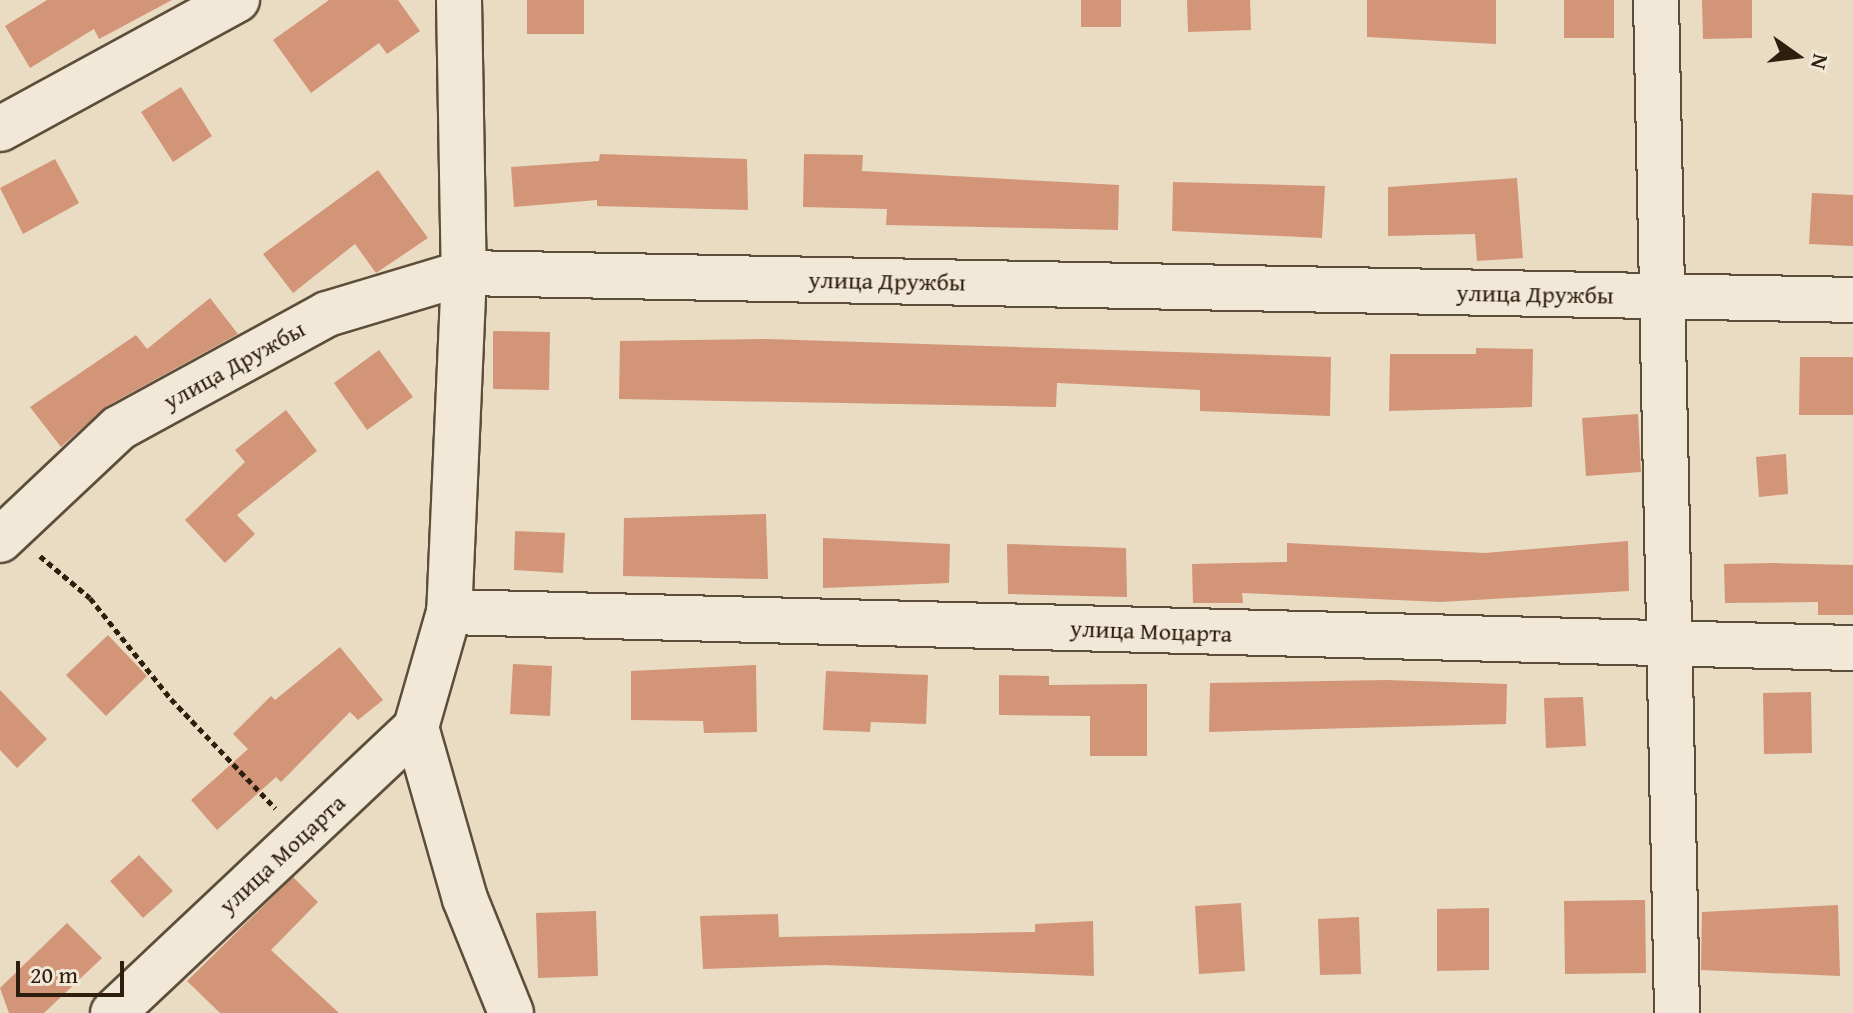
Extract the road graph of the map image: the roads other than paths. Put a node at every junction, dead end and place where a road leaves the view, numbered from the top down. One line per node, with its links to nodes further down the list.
1 (186, 0): 5 (street)
2 (237, 0): 6 (street)
3 (459, 0): 7 (street)
4 (1656, 0): 8 (street)
5 (82, 54)
6 (0, 129)
7 (464, 273): 8 (street, улица Дружбы); 10 (street, улица Дружбы); 11 (street)
8 (1658, 296): 9 (street, улица Дружбы); 12 (street)
9 (1853, 300)
10 (5, 536)
11 (449, 612): 12 (street, улица Моцарта); 14 (street)
12 (1673, 646): 13 (street, улица Моцарта); 17 (street)
13 (1853, 648)
14 (416, 727): 15 (street, улица Моцарта); 16 (street)
15 (113, 1013)
16 (511, 1013)
17 (1677, 1013)

